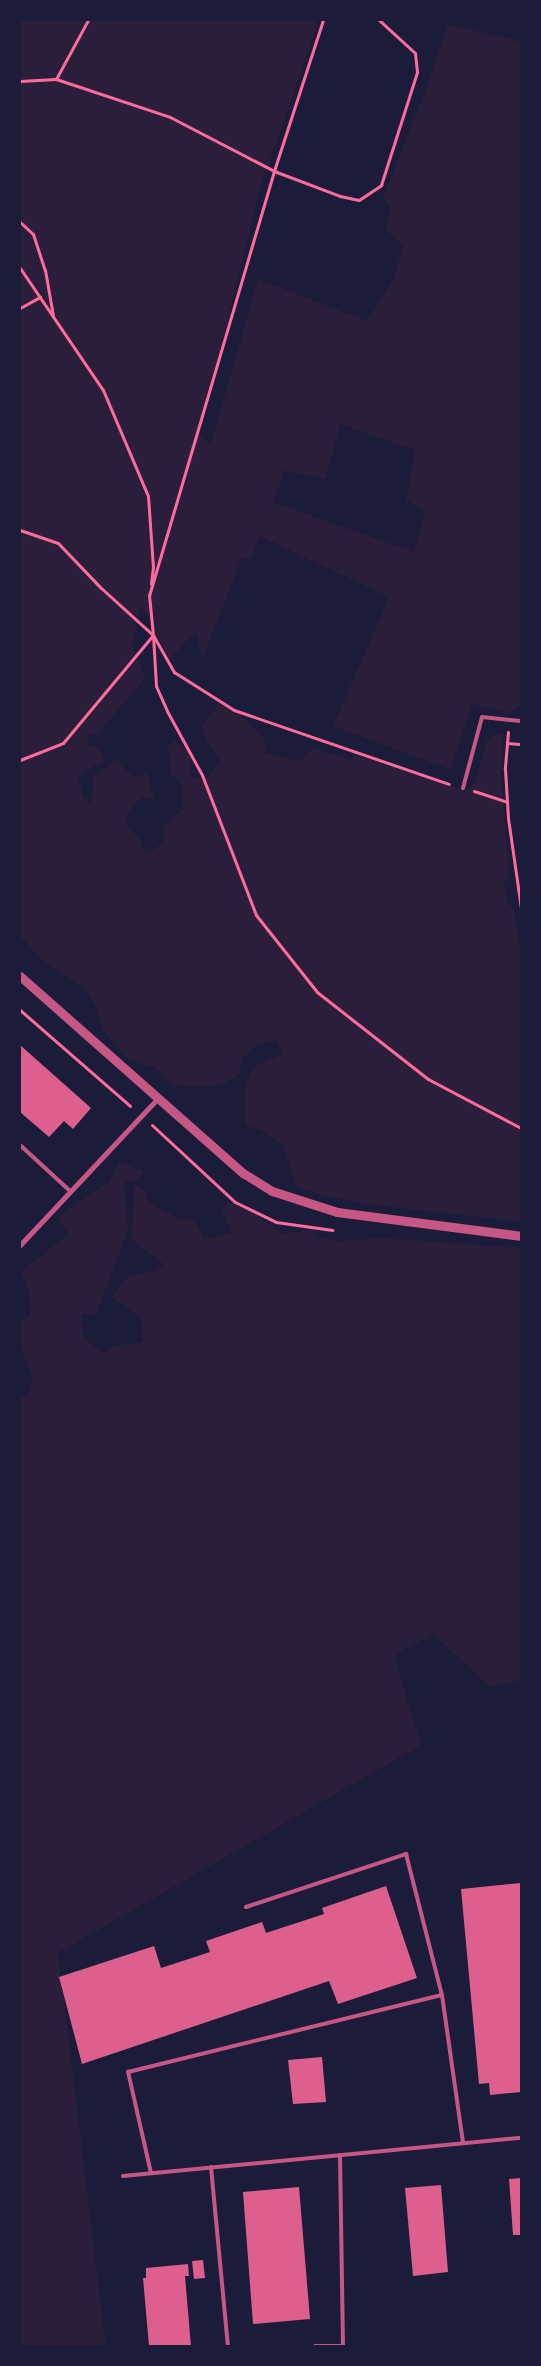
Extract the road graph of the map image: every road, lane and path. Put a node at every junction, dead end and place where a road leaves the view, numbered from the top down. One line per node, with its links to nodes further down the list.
1 (88, 20): 4 (path)
2 (323, 20): 6 (path)
3 (379, 20): 6 (path)
4 (56, 79): 5 (path); 6 (path)
5 (20, 81)
6 (274, 171): 13 (path)
7 (20, 222): 11 (path)
8 (20, 268): 9 (path)
9 (40, 297): 10 (path); 11 (path)
10 (20, 308)
11 (54, 318): 13 (path)
12 (20, 530): 14 (path)
13 (149, 595): 14 (path)
14 (153, 635): 19 (path); 20 (path); 27 (path)
15 (510, 720): 16 (lane); 17 (path); 20 (lane)
16 (521, 721)
17 (507, 744): 18 (path); 21 (path)
18 (519, 744)
19 (20, 760)
20 (463, 788): 21 (path)
21 (507, 802): 22 (path)
22 (521, 908)
23 (20, 976): 25 (street)
24 (20, 1010): 26 (path)
25 (158, 1098): 26 (street); 30 (street)
26 (143, 1117): 29 (street)
27 (521, 1128)
28 (20, 1145): 29 (lane)
29 (70, 1190): 31 (street)
30 (521, 1236)
31 (20, 1245)
32 (246, 1906): 33 (lane)
33 (442, 1994): 35 (lane); 38 (lane)
34 (521, 2138): 35 (lane)
35 (462, 2143): 36 (lane)
36 (340, 2155): 37 (lane); 41 (lane)
37 (212, 2167): 38 (lane); 40 (lane)
38 (150, 2173): 39 (lane)
39 (123, 2176)
40 (228, 2346)
41 (316, 2346)

